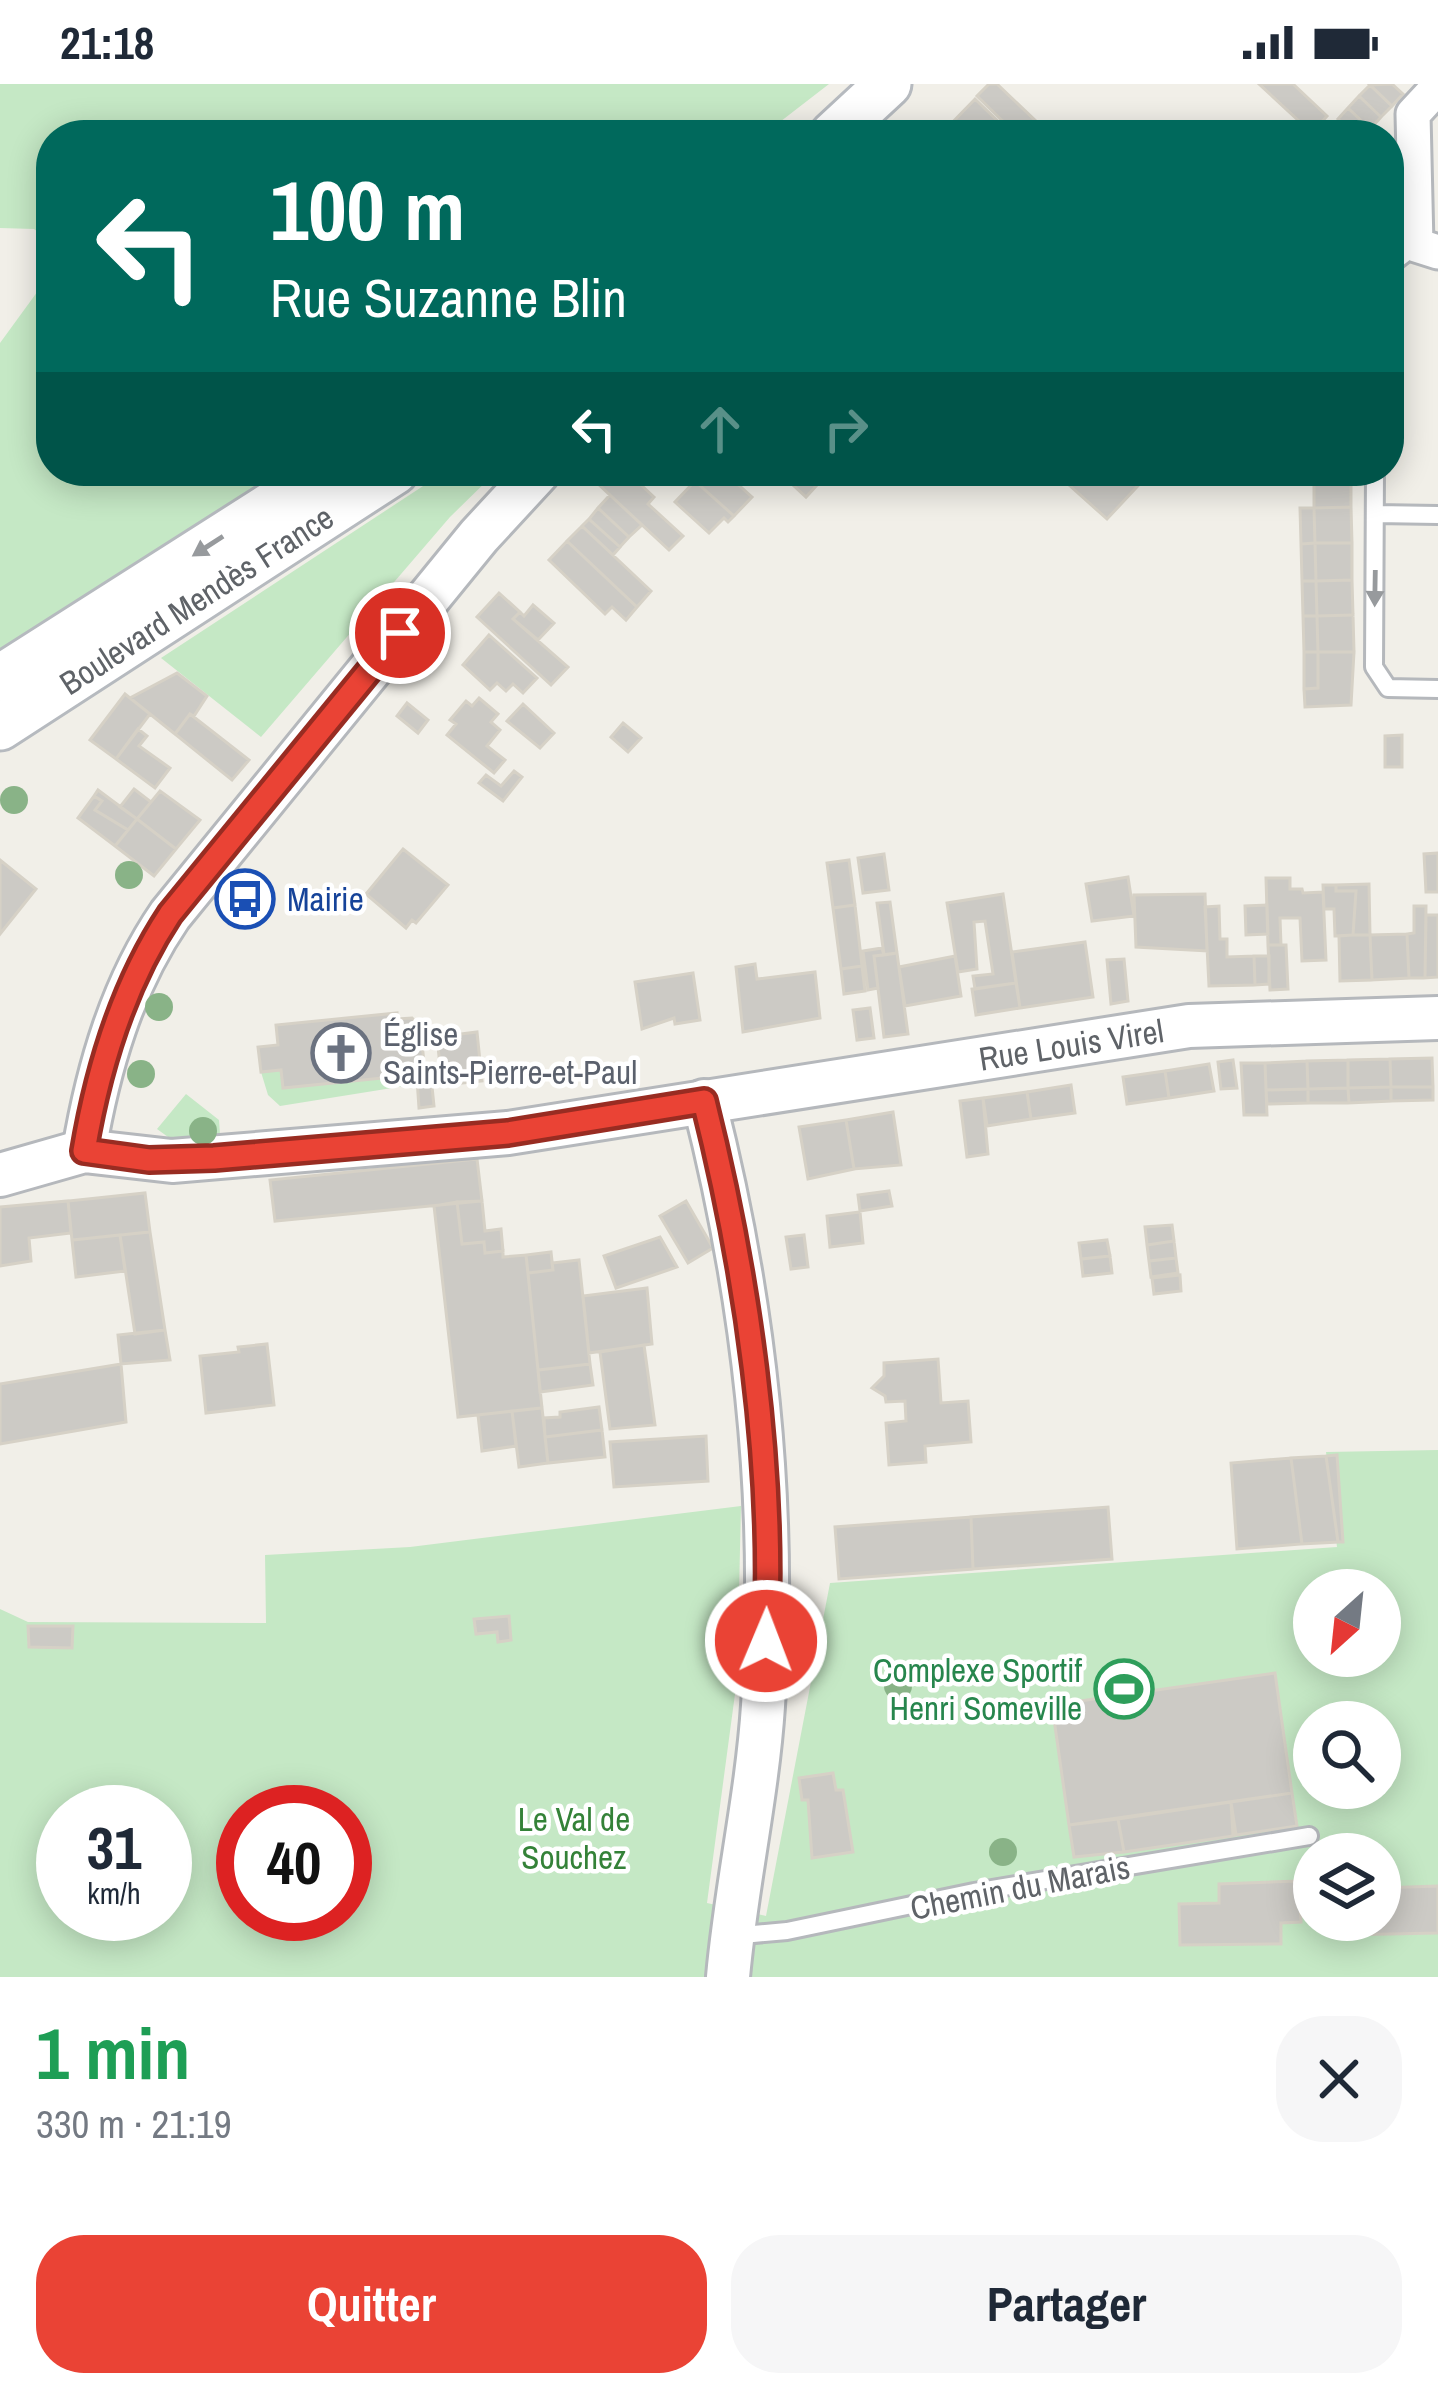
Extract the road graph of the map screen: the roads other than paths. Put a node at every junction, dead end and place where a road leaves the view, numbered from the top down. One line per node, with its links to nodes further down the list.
1 (888, 84): 3 (main road)
2 (1438, 87): 4 (street)
3 (849, 120)
4 (1414, 254)
5 (301, 486): 11 (main road, Boulevard Mendès France, one-way to 11)
6 (372, 486): 13 (main road, Boulevard Mendès France)
7 (525, 486): 16 (street)
8 (1375, 486): 9 (lane)
9 (1376, 514): 10 (lane); 12 (lane, one-way to 12)
10 (1438, 515)
11 (0, 678)
12 (1438, 689)
13 (0, 727)
14 (1438, 1018): 15 (street, Rue Louis Virel)
15 (704, 1101): 16 (street, Rue Louis Virel); 19 (street)
16 (84, 1151): 17 (street)
17 (0, 1175)
18 (1293, 1839): 19 (lane, Chemin du Marais)
19 (730, 1956)

